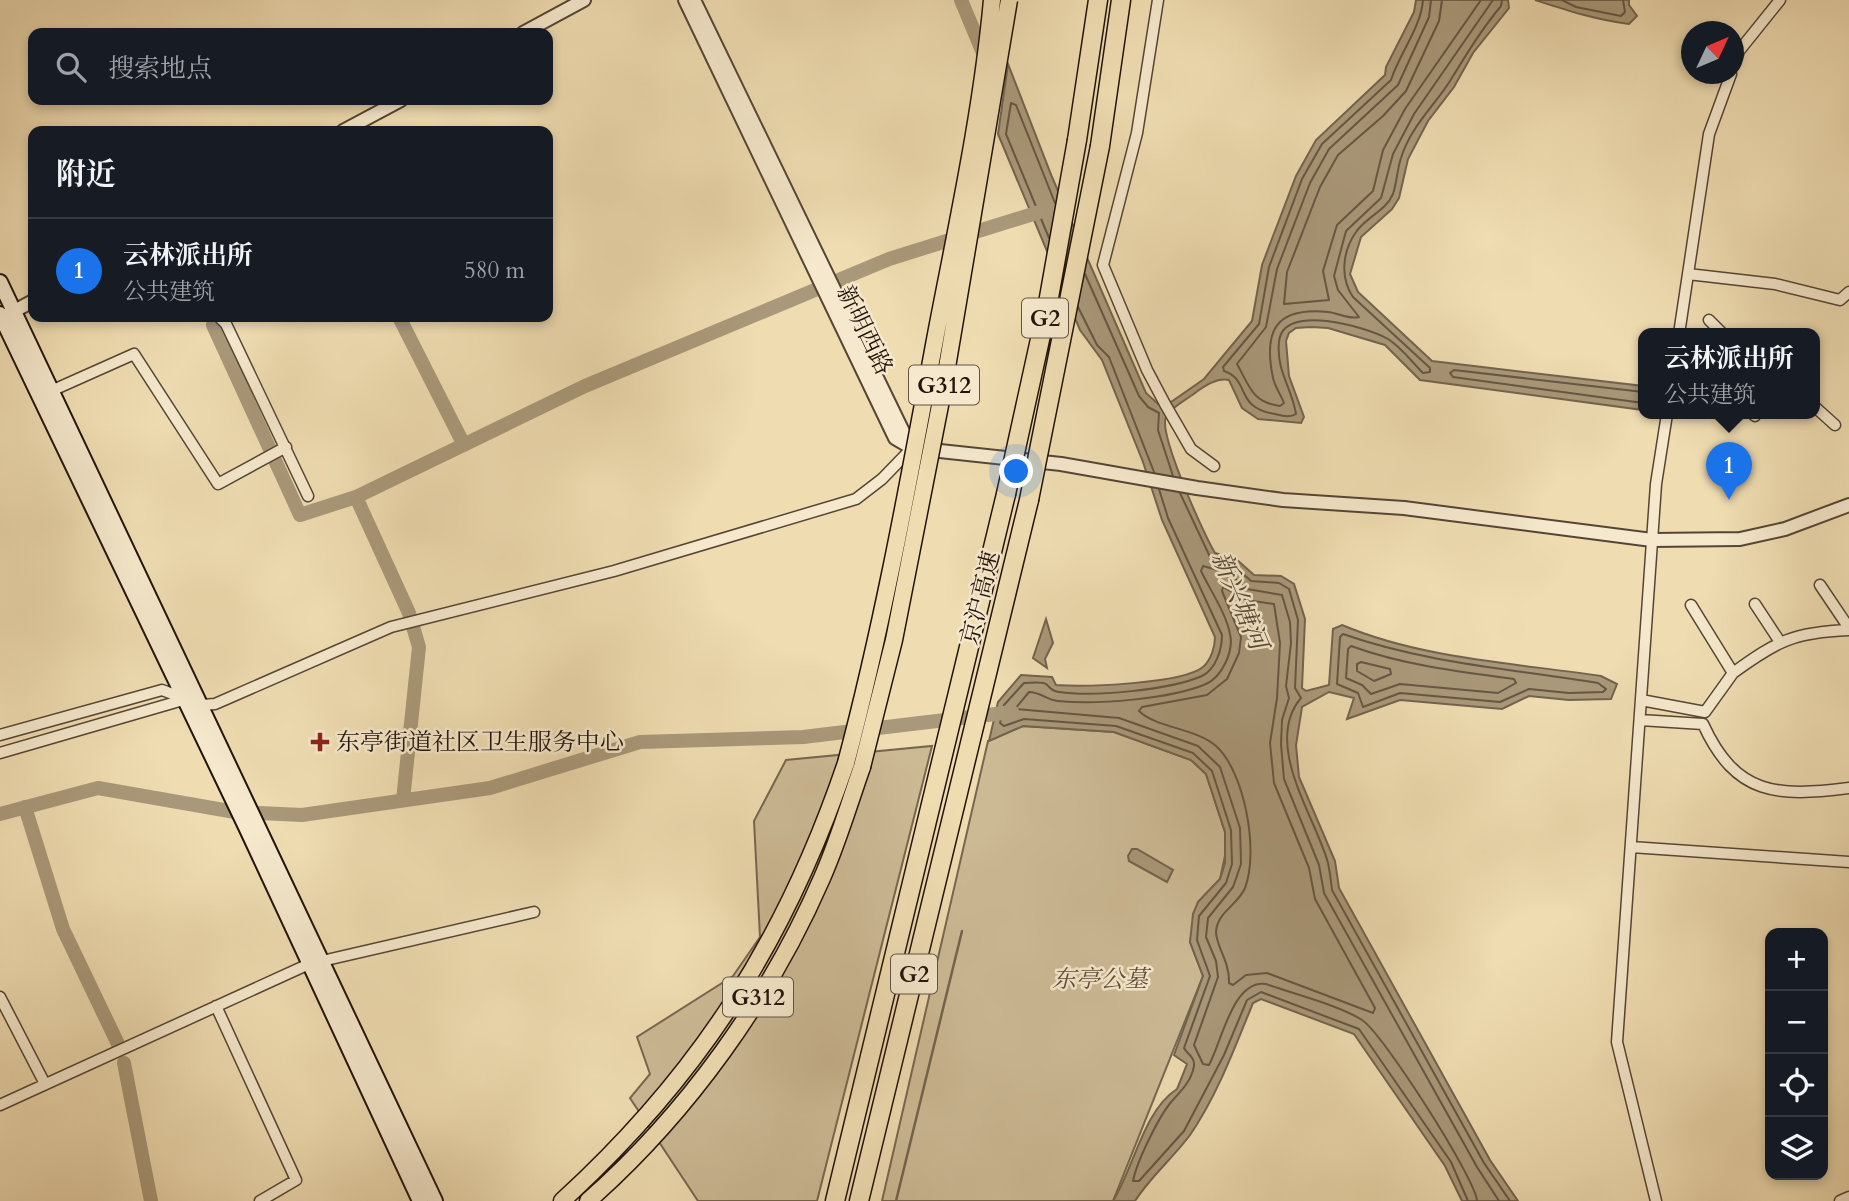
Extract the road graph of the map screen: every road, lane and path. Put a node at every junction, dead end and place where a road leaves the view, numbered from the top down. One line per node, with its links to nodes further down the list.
1 (584, 0): 10 (street)
2 (685, 0): 29 (street, 新明西路)
3 (694, 0): 29 (street, 新明西路)
4 (992, 0): 61 (highway, G312, bridge)
5 (1009, 0): 56 (highway, G312, bridge)
6 (1098, 0): 62 (highway, 京沪高速 / G2, bridge)
7 (1121, 0): 63 (highway, 京沪高速 / G2, bridge)
8 (1158, 0): 30 (street)
9 (1780, 0): 11 (street)
10 (532, 28)
11 (1744, 45)
12 (1727, 84): 15 (street)
13 (392, 105): 14 (street)
14 (352, 126)
15 (1688, 274): 17 (street); 21 (street)
16 (0, 282): 19 (main road)
17 (1849, 292)
18 (28, 303): 19 (street)
19 (4, 315): 24 (main road); 40 (main road)
20 (224, 322): 28 (street)
21 (1680, 328)
22 (1708, 328): 23 (street)
23 (1717, 328)
24 (51, 391): 28 (street); 42 (main road)
25 (1820, 412): 27 (street)
26 (1666, 419): 33 (street)
27 (1835, 425)
28 (285, 447): 31 (street)
29 (912, 449): 33 (street); 42 (street)
30 (1214, 466)
31 (308, 496)
32 (1849, 505): 33 (street)
33 (1652, 540): 41 (street)
34 (1820, 586): 37 (street)
35 (1755, 604): 38 (street)
36 (1691, 605): 39 (street)
37 (1849, 629): 38 (street)
38 (1780, 642): 39 (street)
39 (1733, 673): 41 (street)
40 (183, 700): 42 (street); 44 (street); 45 (street); 47 (main road)
41 (1641, 700): 43 (street)
42 (202, 705): 47 (main road)
43 (1640, 720): 46 (street); 48 (street)
44 (0, 735)
45 (0, 753)
46 (1849, 788)
47 (235, 789): 51 (main road)
48 (1631, 847): 49 (street); 64 (street)
49 (1849, 862)
50 (534, 912): 51 (street)
51 (316, 962): 53 (street); 59 (main road); 60 (main road)
52 (0, 997): 54 (street)
53 (216, 1006): 54 (street); 58 (street)
54 (45, 1084): 55 (street)
55 (0, 1105)
56 (593, 1197)
57 (1849, 1197): 65 (street)
58 (260, 1201)
59 (420, 1201)
60 (435, 1201)
61 (562, 1201)
62 (835, 1201)
63 (859, 1201)
64 (1656, 1201)
65 (1840, 1201)

